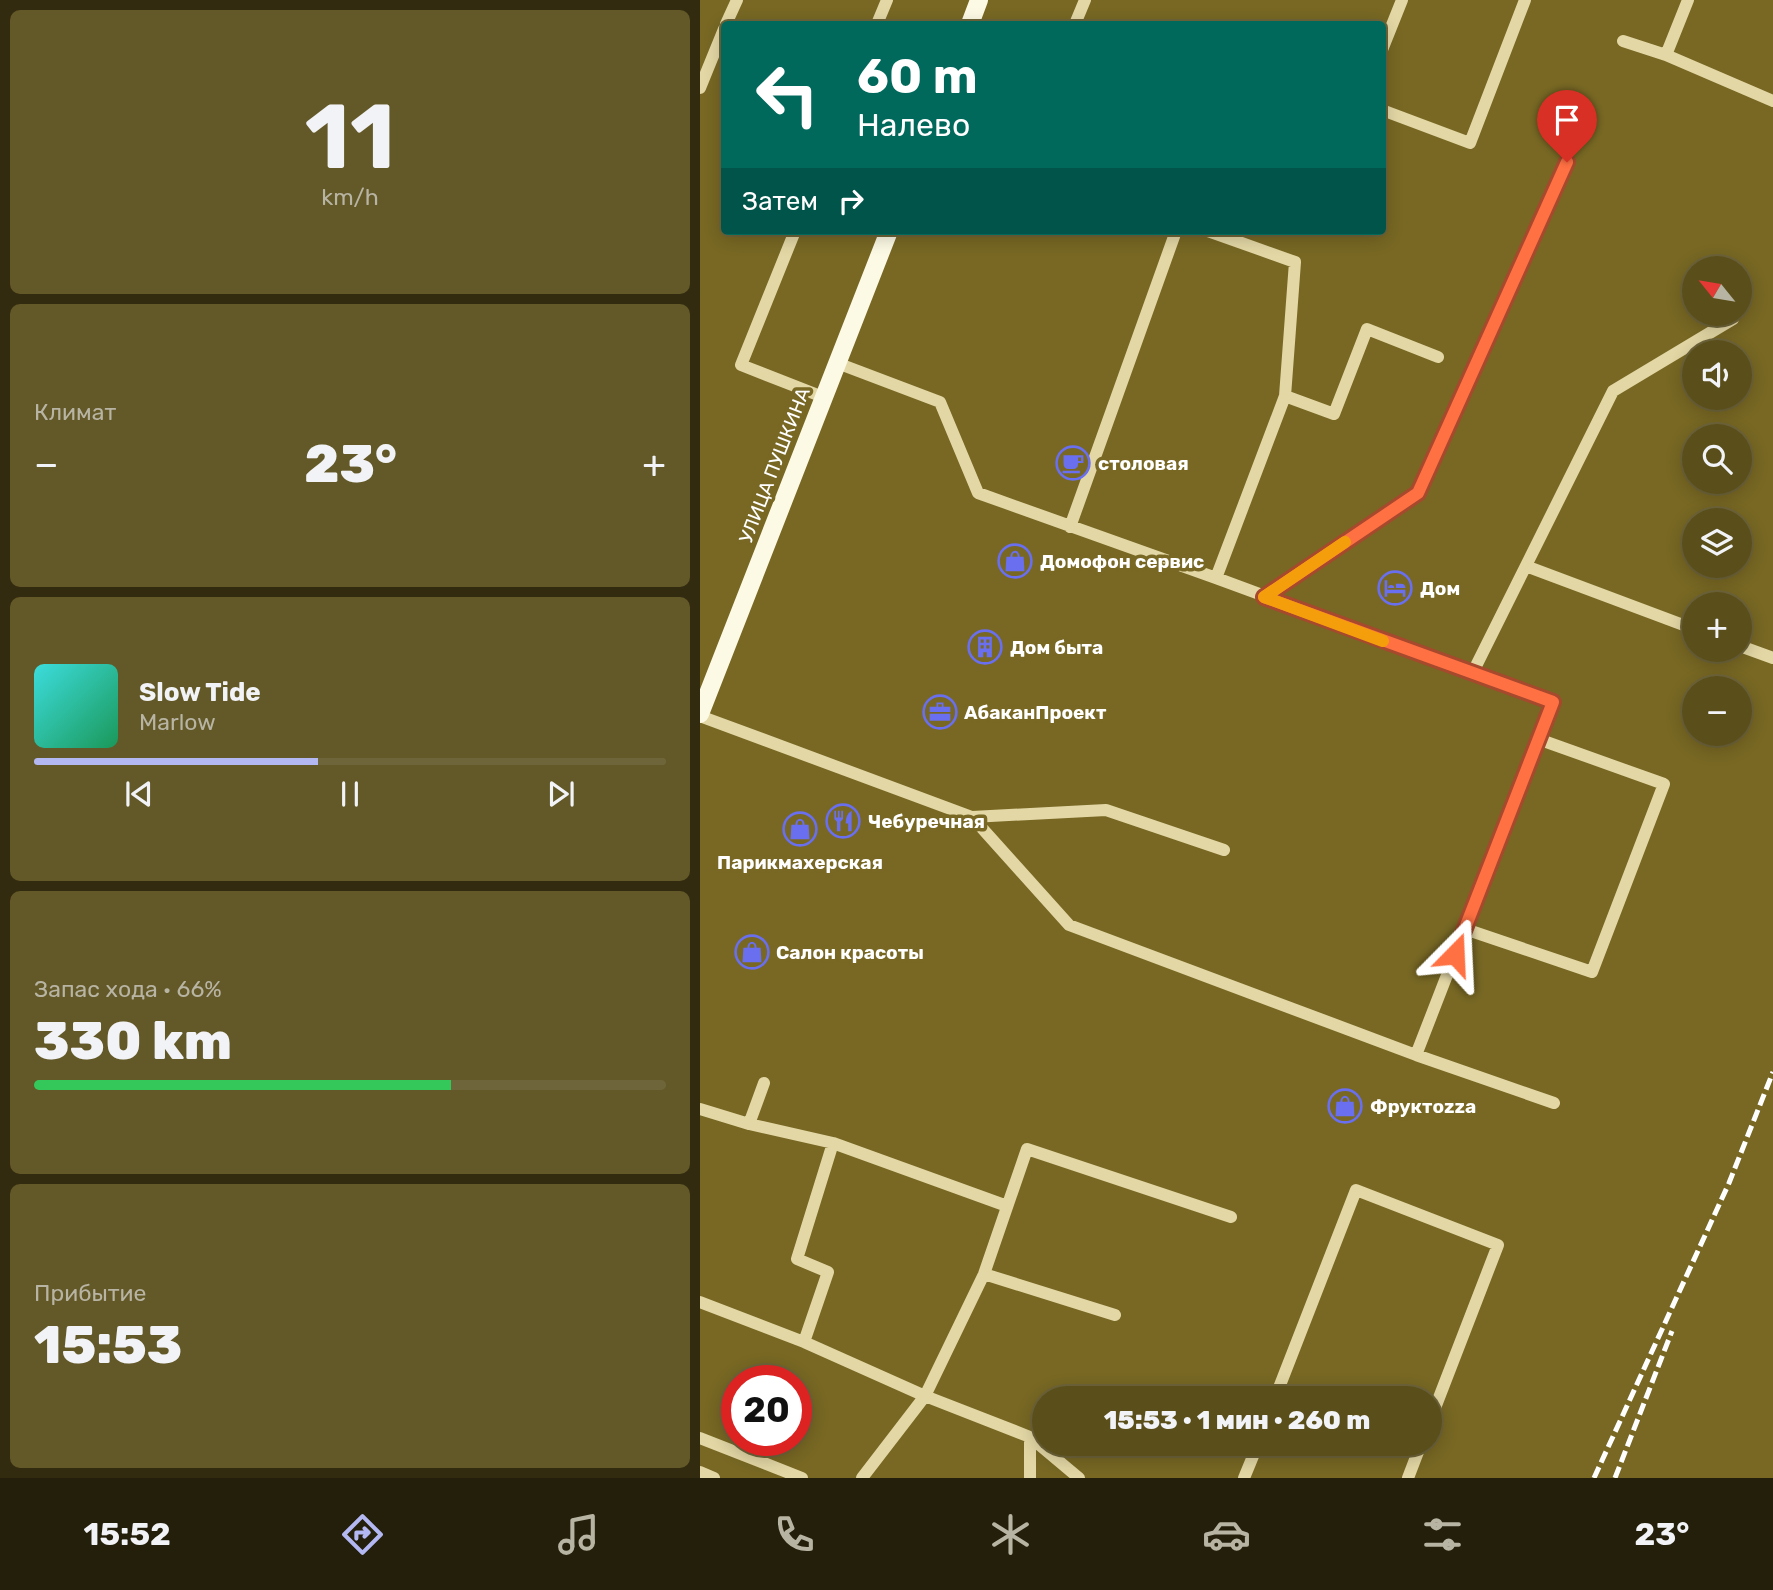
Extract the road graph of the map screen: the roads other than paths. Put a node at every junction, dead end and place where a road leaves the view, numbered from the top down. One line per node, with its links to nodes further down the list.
1 (737, 0): 8 (street)
2 (887, 0): 9 (street)
3 (979, 0): 10 (main road)
4 (1085, 0): 11 (street)
5 (1402, 0): 13 (street)
6 (1525, 0): 18 (street)
7 (1688, 0): 15 (street)
8 (728, 21)
9 (878, 21)
10 (971, 21)
11 (1076, 21)
12 (721, 37): 16 (street)
13 (1386, 40)
14 (1623, 41): 15 (street)
15 (1666, 55): 17 (street)
16 (700, 88)
17 (1773, 101)
18 (1386, 112)
19 (1567, 162): 32 (street)
20 (793, 235): 28 (street)
21 (887, 235): 26 (main road, УЛИЦА ПУШКИНА)
22 (1175, 235): 29 (street)
23 (1219, 235): 27 (street)
24 (1721, 326): 30 (street)
25 (1438, 356): 27 (street)
26 (837, 363): 28 (main road, УЛИЦА ПУШКИНА); 29 (street)
27 (1285, 396): 31 (street)
28 (823, 397): 37 (main road, УЛИЦА ПУШКИНА)
29 (1070, 527): 31 (street)
30 (1526, 566): 33 (street); 36 (street)
31 (1216, 579): 32 (street)
32 (1264, 597): 36 (street)
33 (1682, 624)
34 (1752, 650): 35 (street)
35 (1773, 658)
36 (1472, 674): 38 (street)
37 (700, 715): 39 (street)
38 (1538, 739): 41 (street); 41 (street)
39 (972, 817): 40 (street); 42 (street)
40 (1224, 850)
41 (1465, 929): 42 (street)
42 (1416, 1055): 44 (street)
43 (764, 1083): 46 (street)
44 (1554, 1103)
45 (700, 1109): 46 (street)
46 (749, 1124): 47 (street)
47 (833, 1143): 48 (street); 53 (street)
48 (1007, 1206): 49 (street); 50 (street)
49 (1231, 1217)
50 (984, 1274): 52 (street); 56 (street)
51 (700, 1302): 53 (street)
52 (1115, 1315)
53 (804, 1342): 56 (street)
54 (1280, 1386): 55 (street)
55 (1442, 1390)
56 (925, 1396): 57 (street); 64 (street)
57 (1030, 1437): 65 (street); 66 (street)
58 (700, 1438): 63 (street)
59 (1253, 1456): 67 (street)
60 (1416, 1456): 68 (street)
61 (700, 1472): 62 (street)
62 (714, 1478)
63 (802, 1478)
64 (862, 1478)
65 (1030, 1478)
66 (1079, 1478)
67 (1244, 1478)
68 (1408, 1478)

